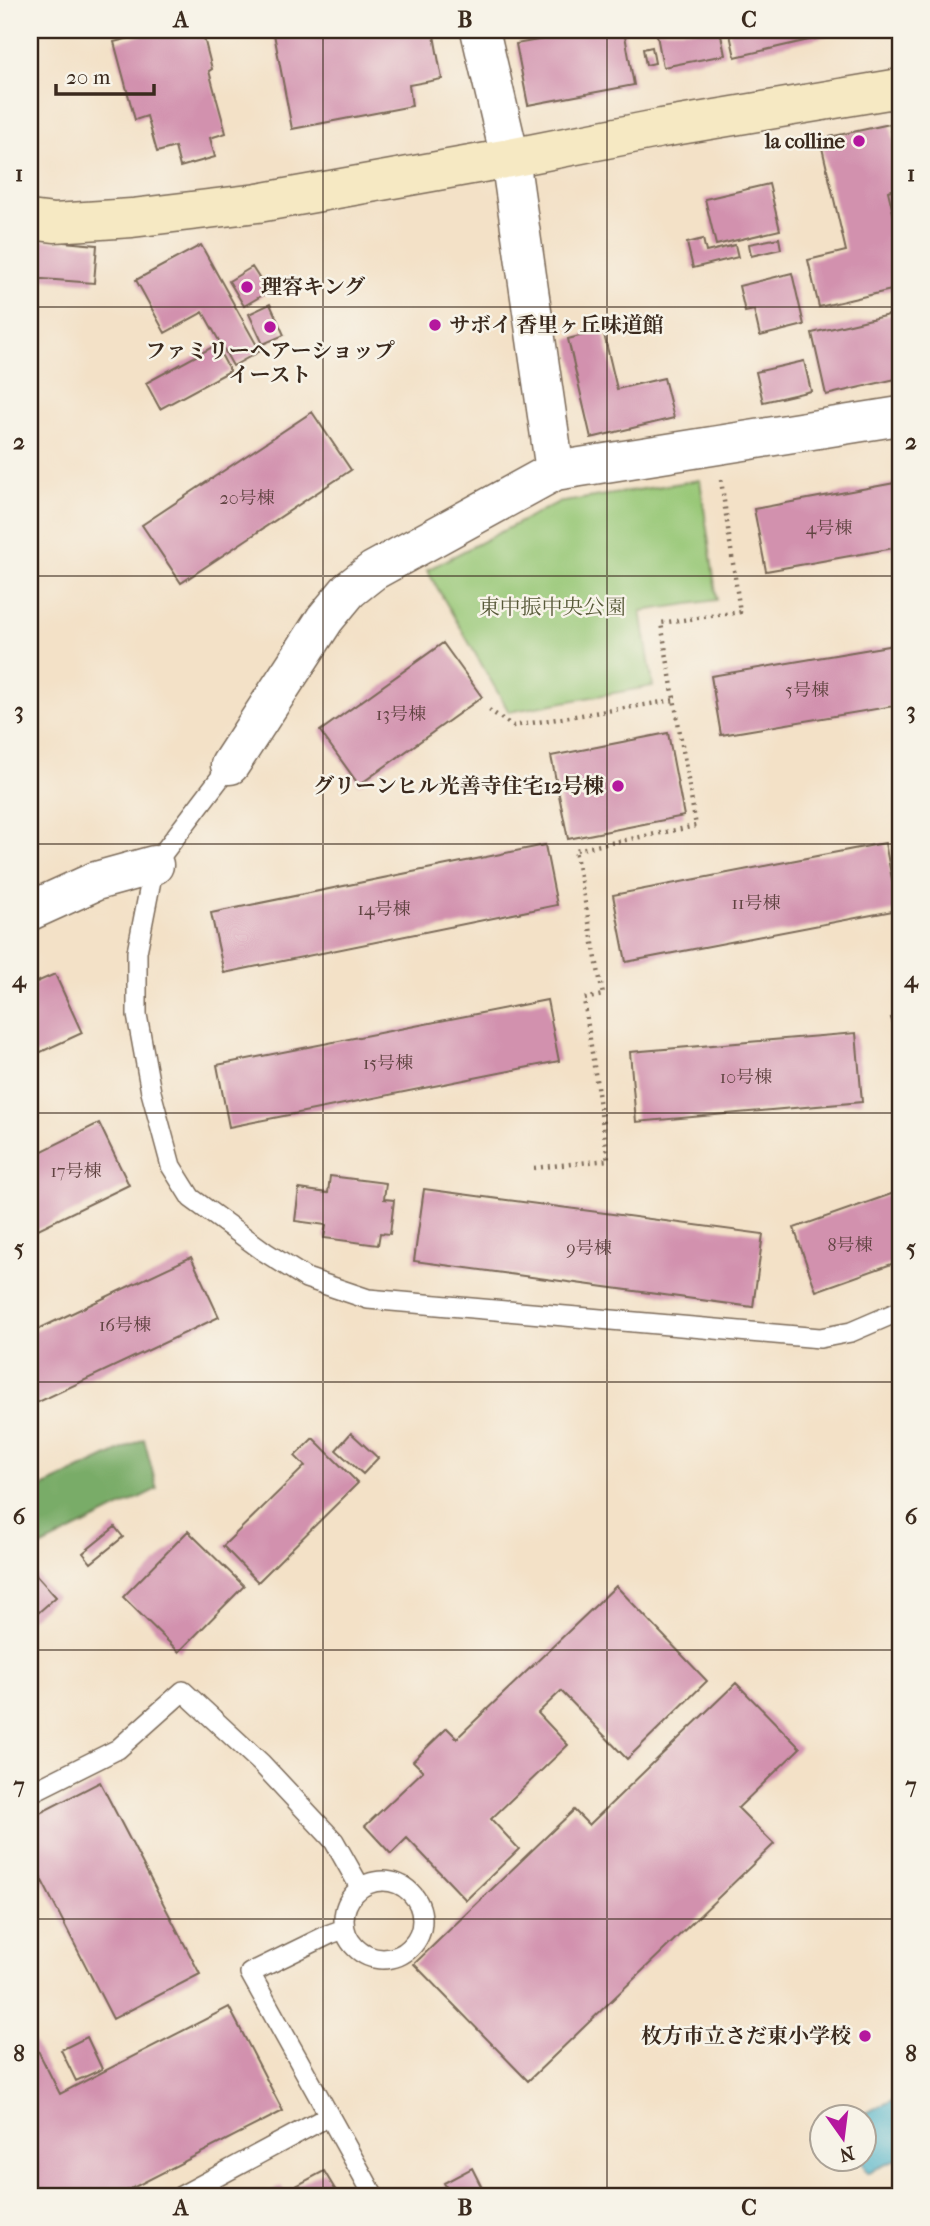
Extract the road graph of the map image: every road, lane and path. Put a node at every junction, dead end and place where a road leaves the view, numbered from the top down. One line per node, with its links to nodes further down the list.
1 (480, 30): 3 (street)
2 (900, 88): 3 (street)
3 (510, 158): 4 (street); 7 (street)
4 (30, 220)
5 (900, 416): 6 (street)
6 (716, 445): 7 (street); 8 (path)
7 (555, 471): 10 (street)
8 (675, 700): 9 (path); 13 (path)
9 (489, 709)
10 (230, 765): 11 (lane)
11 (154, 864): 12 (street); 14 (lane)
12 (30, 911)
13 (534, 1168)
14 (900, 1311)
15 (30, 1793): 16 (lane)
16 (360, 1886): 17 (lane); 17 (lane)
17 (344, 1929): 18 (lane)
18 (329, 2116): 19 (lane); 20 (lane)
19 (181, 2196)
20 (374, 2196)

